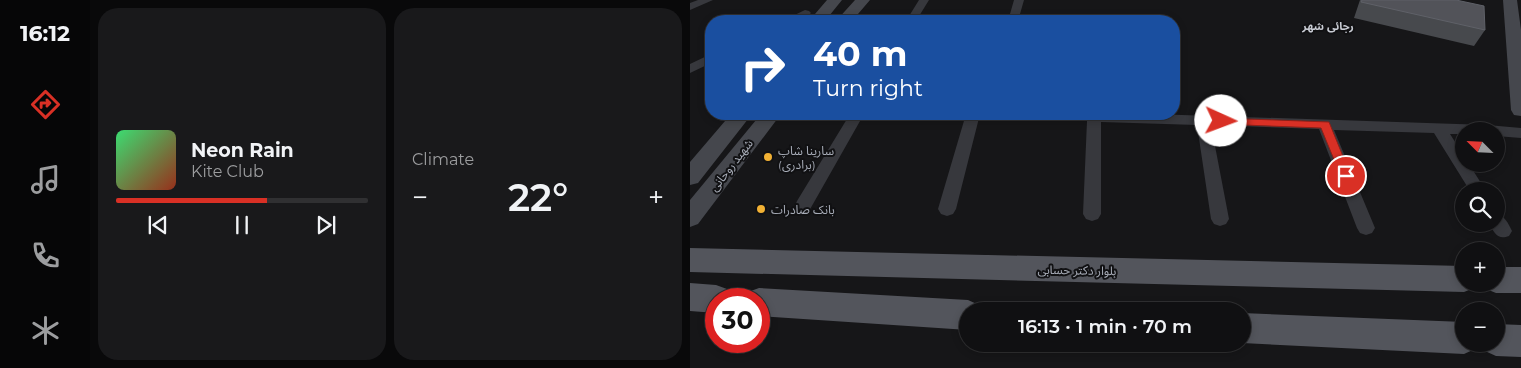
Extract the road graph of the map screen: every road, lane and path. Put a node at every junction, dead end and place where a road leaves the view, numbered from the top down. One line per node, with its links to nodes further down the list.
1 (708, 0): 7 (street)
2 (835, 0): 8 (main road)
3 (864, 0): 9 (main road)
4 (924, 0): 10 (street)
5 (1019, 0): 11 (street)
6 (1514, 4): 14 (main road)
7 (690, 7)
8 (814, 15)
9 (850, 15)
10 (915, 15)
11 (1015, 15)
12 (705, 61): 13 (street)
13 (690, 69)
14 (1521, 110)
15 (1180, 119): 21 (street)
16 (737, 120): 25 (main road, شهید روحانی)
17 (767, 120): 30 (main road, شهید روحانی)
18 (853, 120): 27 (street)
19 (971, 120): 28 (street)
20 (1094, 120): 29 (street)
21 (1203, 120): 22 (street); 31 (street)
22 (1325, 125): 23 (street); 32 (street)
23 (1439, 129): 24 (street); 26 (street)
24 (1521, 133)
25 (690, 176)
26 (1472, 182)
27 (803, 206)
28 (947, 209)
29 (1092, 214)
30 (690, 217)
31 (1220, 218)
32 (1366, 228)
33 (690, 260): 34 (main road, بلوار دکتر حسابی)
34 (1455, 279)
35 (1505, 280): 36 (main road)
36 (1521, 280)
37 (690, 297): 38 (main road)
38 (705, 298)
39 (770, 303): 40 (main road)
40 (959, 314)
41 (1251, 328): 42 (main road)
42 (1455, 338)
43 (1505, 340): 44 (main road)
44 (1521, 341)

